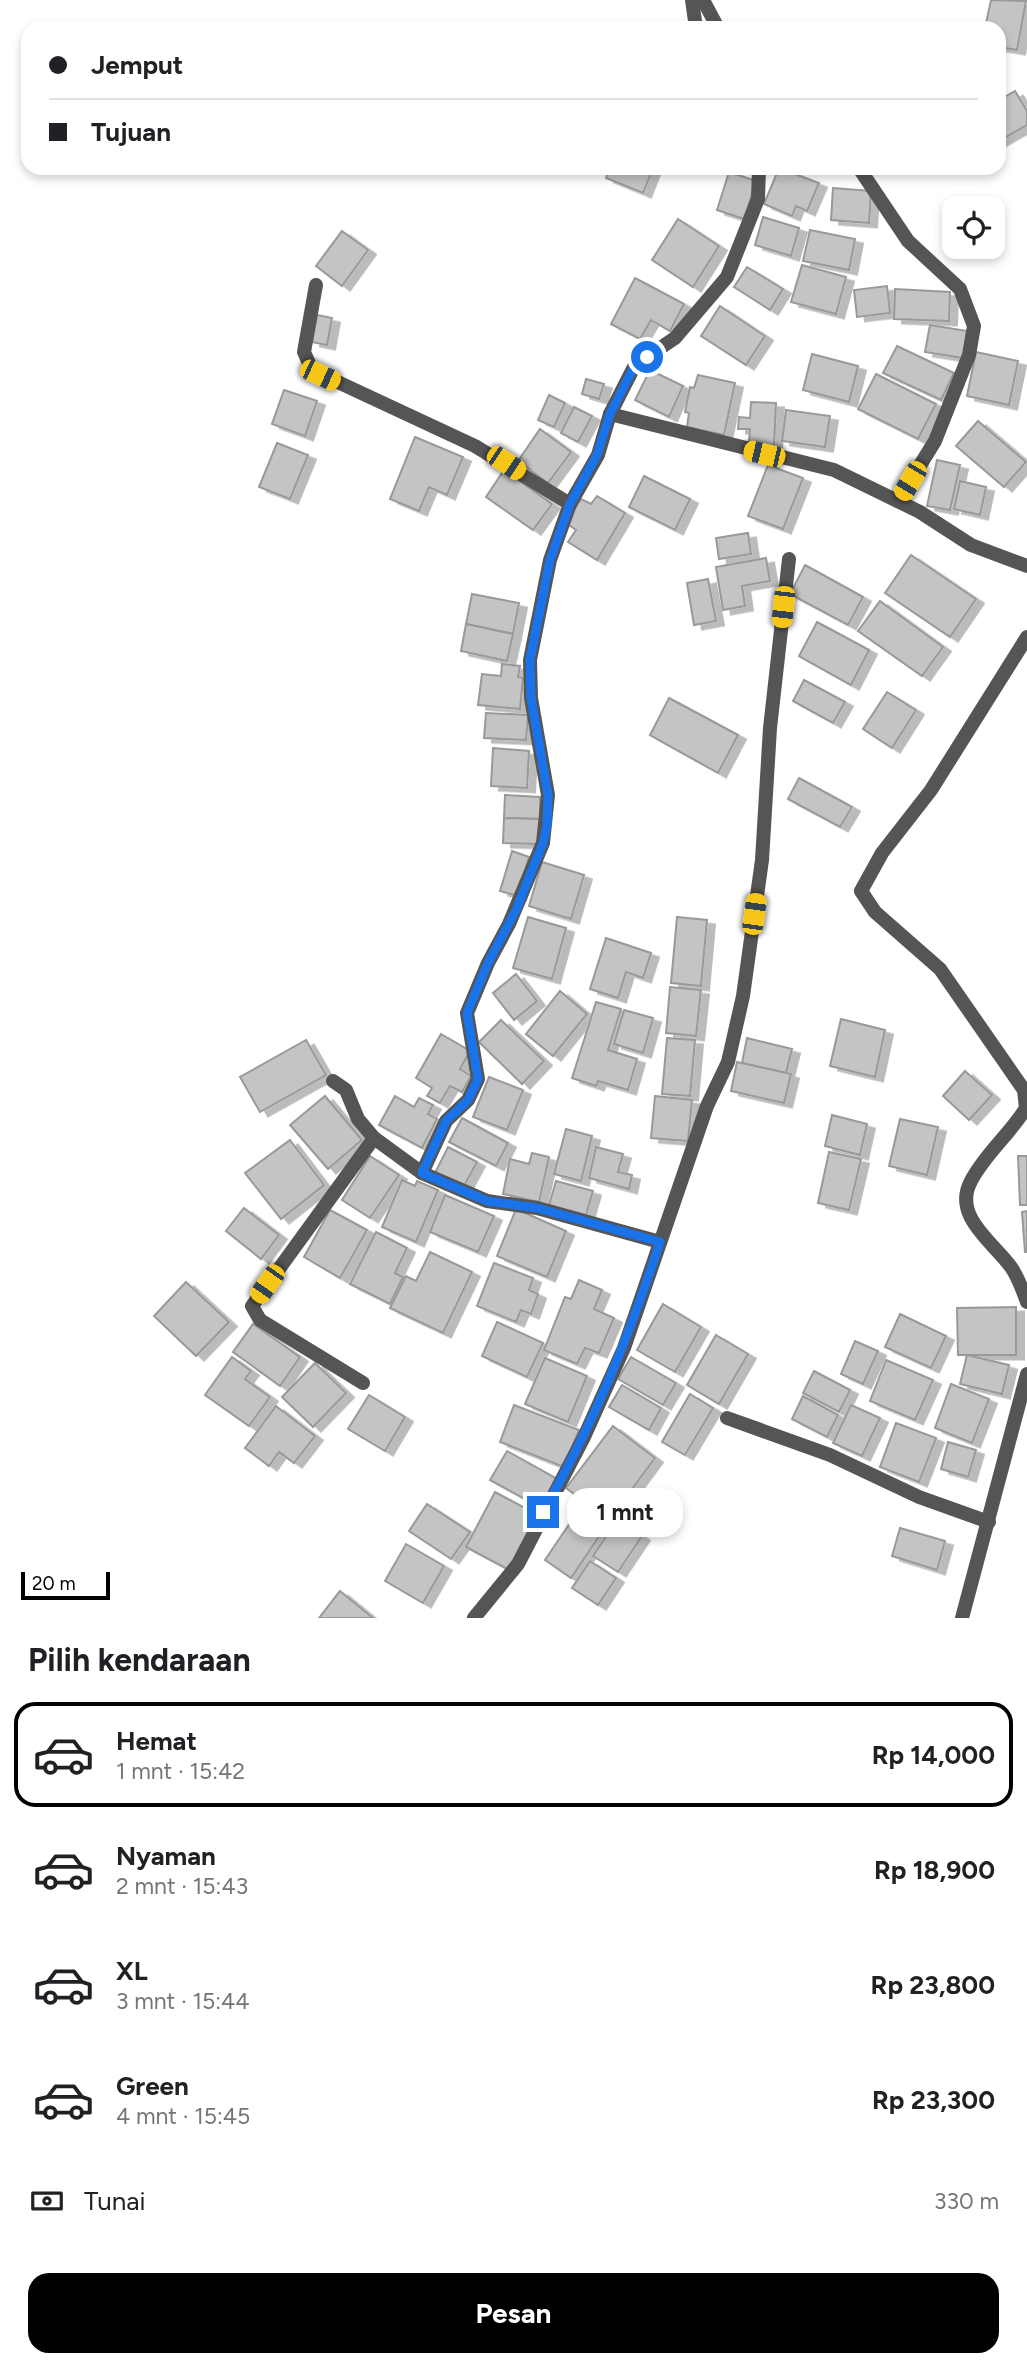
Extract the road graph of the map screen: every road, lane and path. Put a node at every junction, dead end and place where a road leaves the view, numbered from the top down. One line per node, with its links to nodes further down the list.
1 (692, 0): 3 (street)
2 (703, 0): 4 (street)
3 (695, 21)
4 (714, 21)
5 (759, 175): 8 (street)
6 (864, 175): 9 (street)
7 (316, 285): 10 (street)
8 (610, 414): 9 (street); 10 (street)
9 (898, 501): 12 (street)
10 (570, 504): 16 (street)
11 (789, 559): 17 (street)
12 (1027, 566)
13 (1027, 637): 18 (street)
14 (333, 1081): 15 (street)
15 (374, 1138): 16 (street); 20 (street)
16 (422, 1173): 17 (street)
17 (660, 1242): 23 (street)
18 (1027, 1302)
19 (1027, 1374): 22 (street)
20 (363, 1383)
21 (727, 1418): 22 (street)
22 (989, 1522): 24 (street)
23 (474, 1618)
24 (962, 1618)

